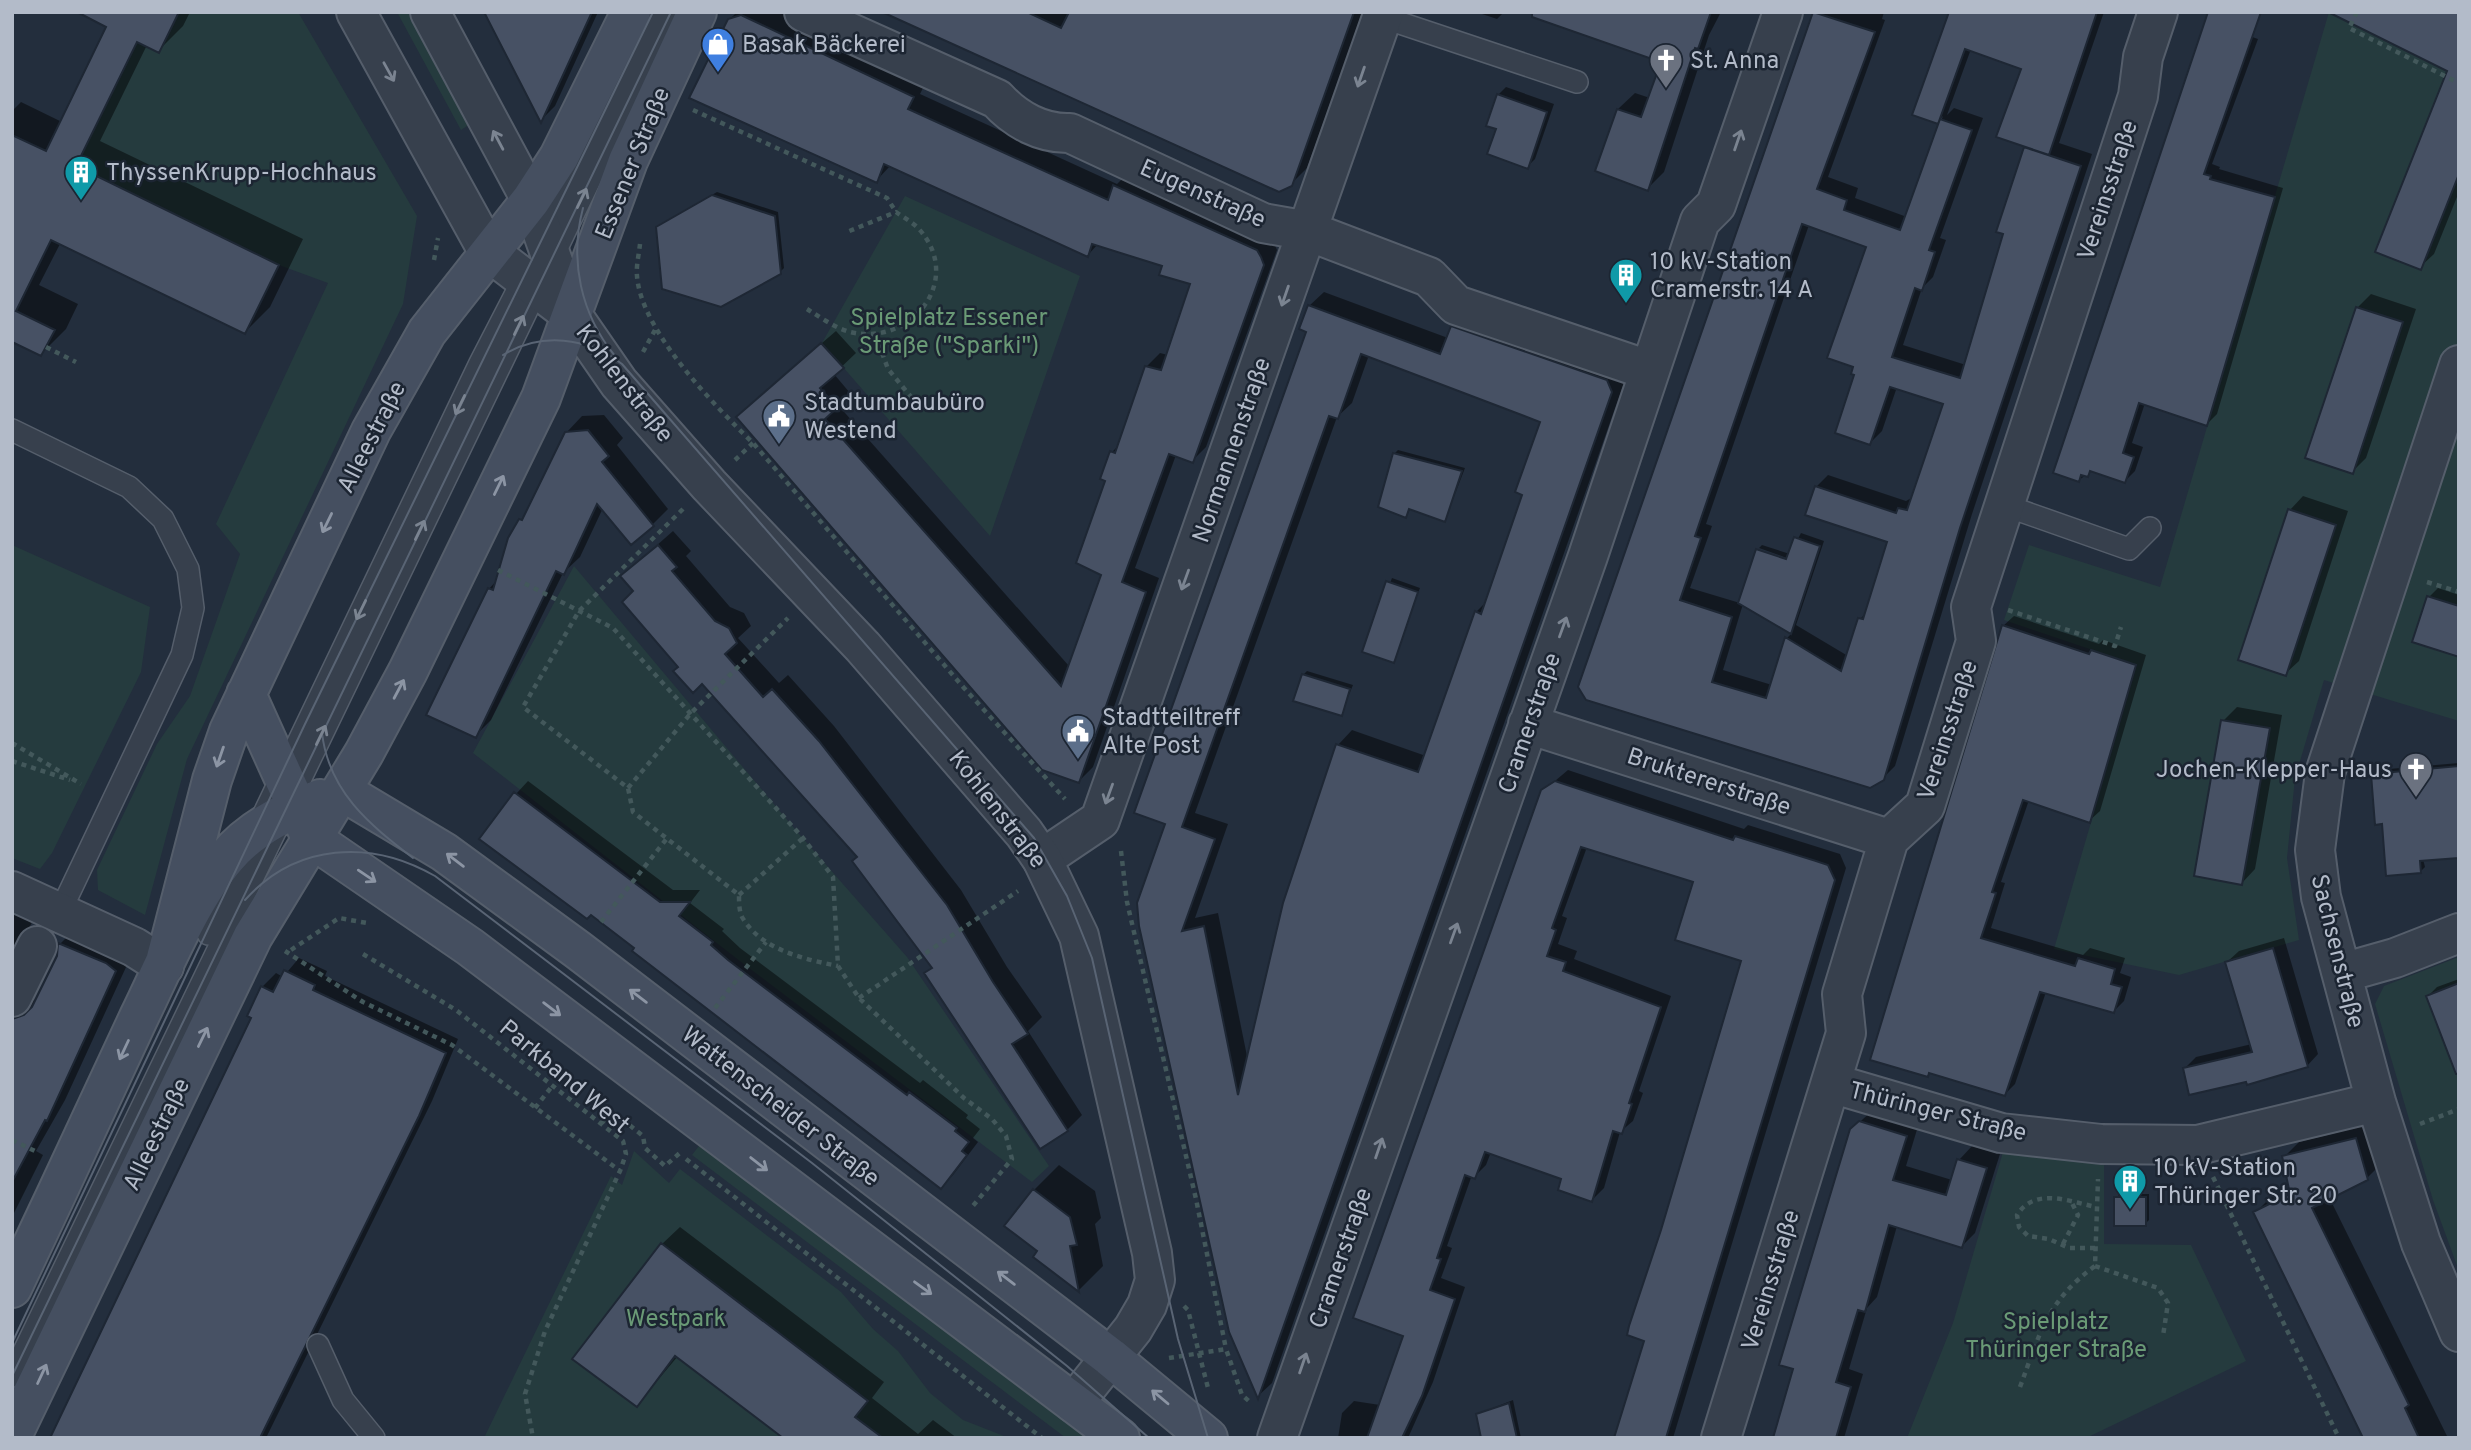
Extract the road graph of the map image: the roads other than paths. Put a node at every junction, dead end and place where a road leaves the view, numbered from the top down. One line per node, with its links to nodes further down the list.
1 (356, 12): 14 (street, one-way to 14)
2 (430, 12): 12 (street, Kohlenstraße, one-way to 2)
3 (631, 12): 12 (main road)
4 (653, 12): 15 (lane)
5 (671, 12): 15 (lane, one-way to 5)
6 (697, 12): 16 (main road, Essener Straße)
7 (804, 12): 13 (street, Eugenstraße)
8 (1783, 12): 18 (street, Cramerstraße, one-way to 8)
9 (2158, 12): 20 (street, Vereinsstraße)
10 (1383, 15): 11 (lane); 13 (street, Normannenstraße, one-way to 13)
11 (1577, 82)
12 (531, 200): 14 (main road, Alleestraße); 15 (street, Kohlenstraße)
13 (1308, 231): 18 (street, Eugenstraße); 27 (street, Normannenstraße, one-way to 27)
14 (488, 251): 15 (street); 22 (main road, Alleestraße, one-way to 22)
15 (539, 266): 16 (street, Kohlenstraße); 25 (lane)
16 (572, 316): 24 (main road, Alleestraße, one-way to 16); 27 (street, Kohlenstraße)
17 (2459, 365): 33 (street, Sachsenstraße)
18 (1648, 370): 23 (street, Cramerstraße, one-way to 18)
19 (12, 430): 29 (lane)
20 (2004, 505): 21 (lane); 26 (street, Vereinsstraße)
21 (2150, 528)
22 (246, 694): 25 (main road); 32 (main road, Alleestraße, one-way to 32)
23 (1528, 724): 26 (street, Bruktererstraße); 44 (street, Cramerstraße, one-way to 23)
24 (342, 791): 25 (main road, Alleestraße); 40 (main road, Wattenscheider Straße, one-way to 24)
25 (286, 810): 32 (main road, Alleestraße); 39 (lane); 42 (lane); 43 (main road, one-way to 43); 45 (main road, Alleestraße, one-way to 25)
26 (1889, 839): 35 (street, Vereinsstraße)
27 (1045, 865): 40 (street, Kohlenstraße)
28 (12, 891): 29 (street)
29 (60, 912): 32 (street)
30 (2459, 933): 33 (street)
31 (37, 946): 34 (street)
32 (164, 966): 37 (main road, Alleestraße, one-way to 37)
33 (2343, 973): 36 (street, Sachsenstraße)
34 (12, 997)
35 (1831, 1083): 36 (street, Thüringer Straße); 49 (street, Vereinsstraße)
36 (2376, 1102): 38 (street, Sachsenstraße)
37 (12, 1288)
38 (2459, 1332)
39 (12, 1343)
40 (1121, 1343): 43 (street); 46 (main road, Wattenscheider Straße, one-way to 40)
41 (318, 1345): 47 (lane)
42 (12, 1376)
43 (1074, 1403): 48 (main road)
44 (1279, 1432)
45 (12, 1436)
46 (1208, 1437)
47 (374, 1438)
48 (1120, 1438)
49 (1721, 1438)

